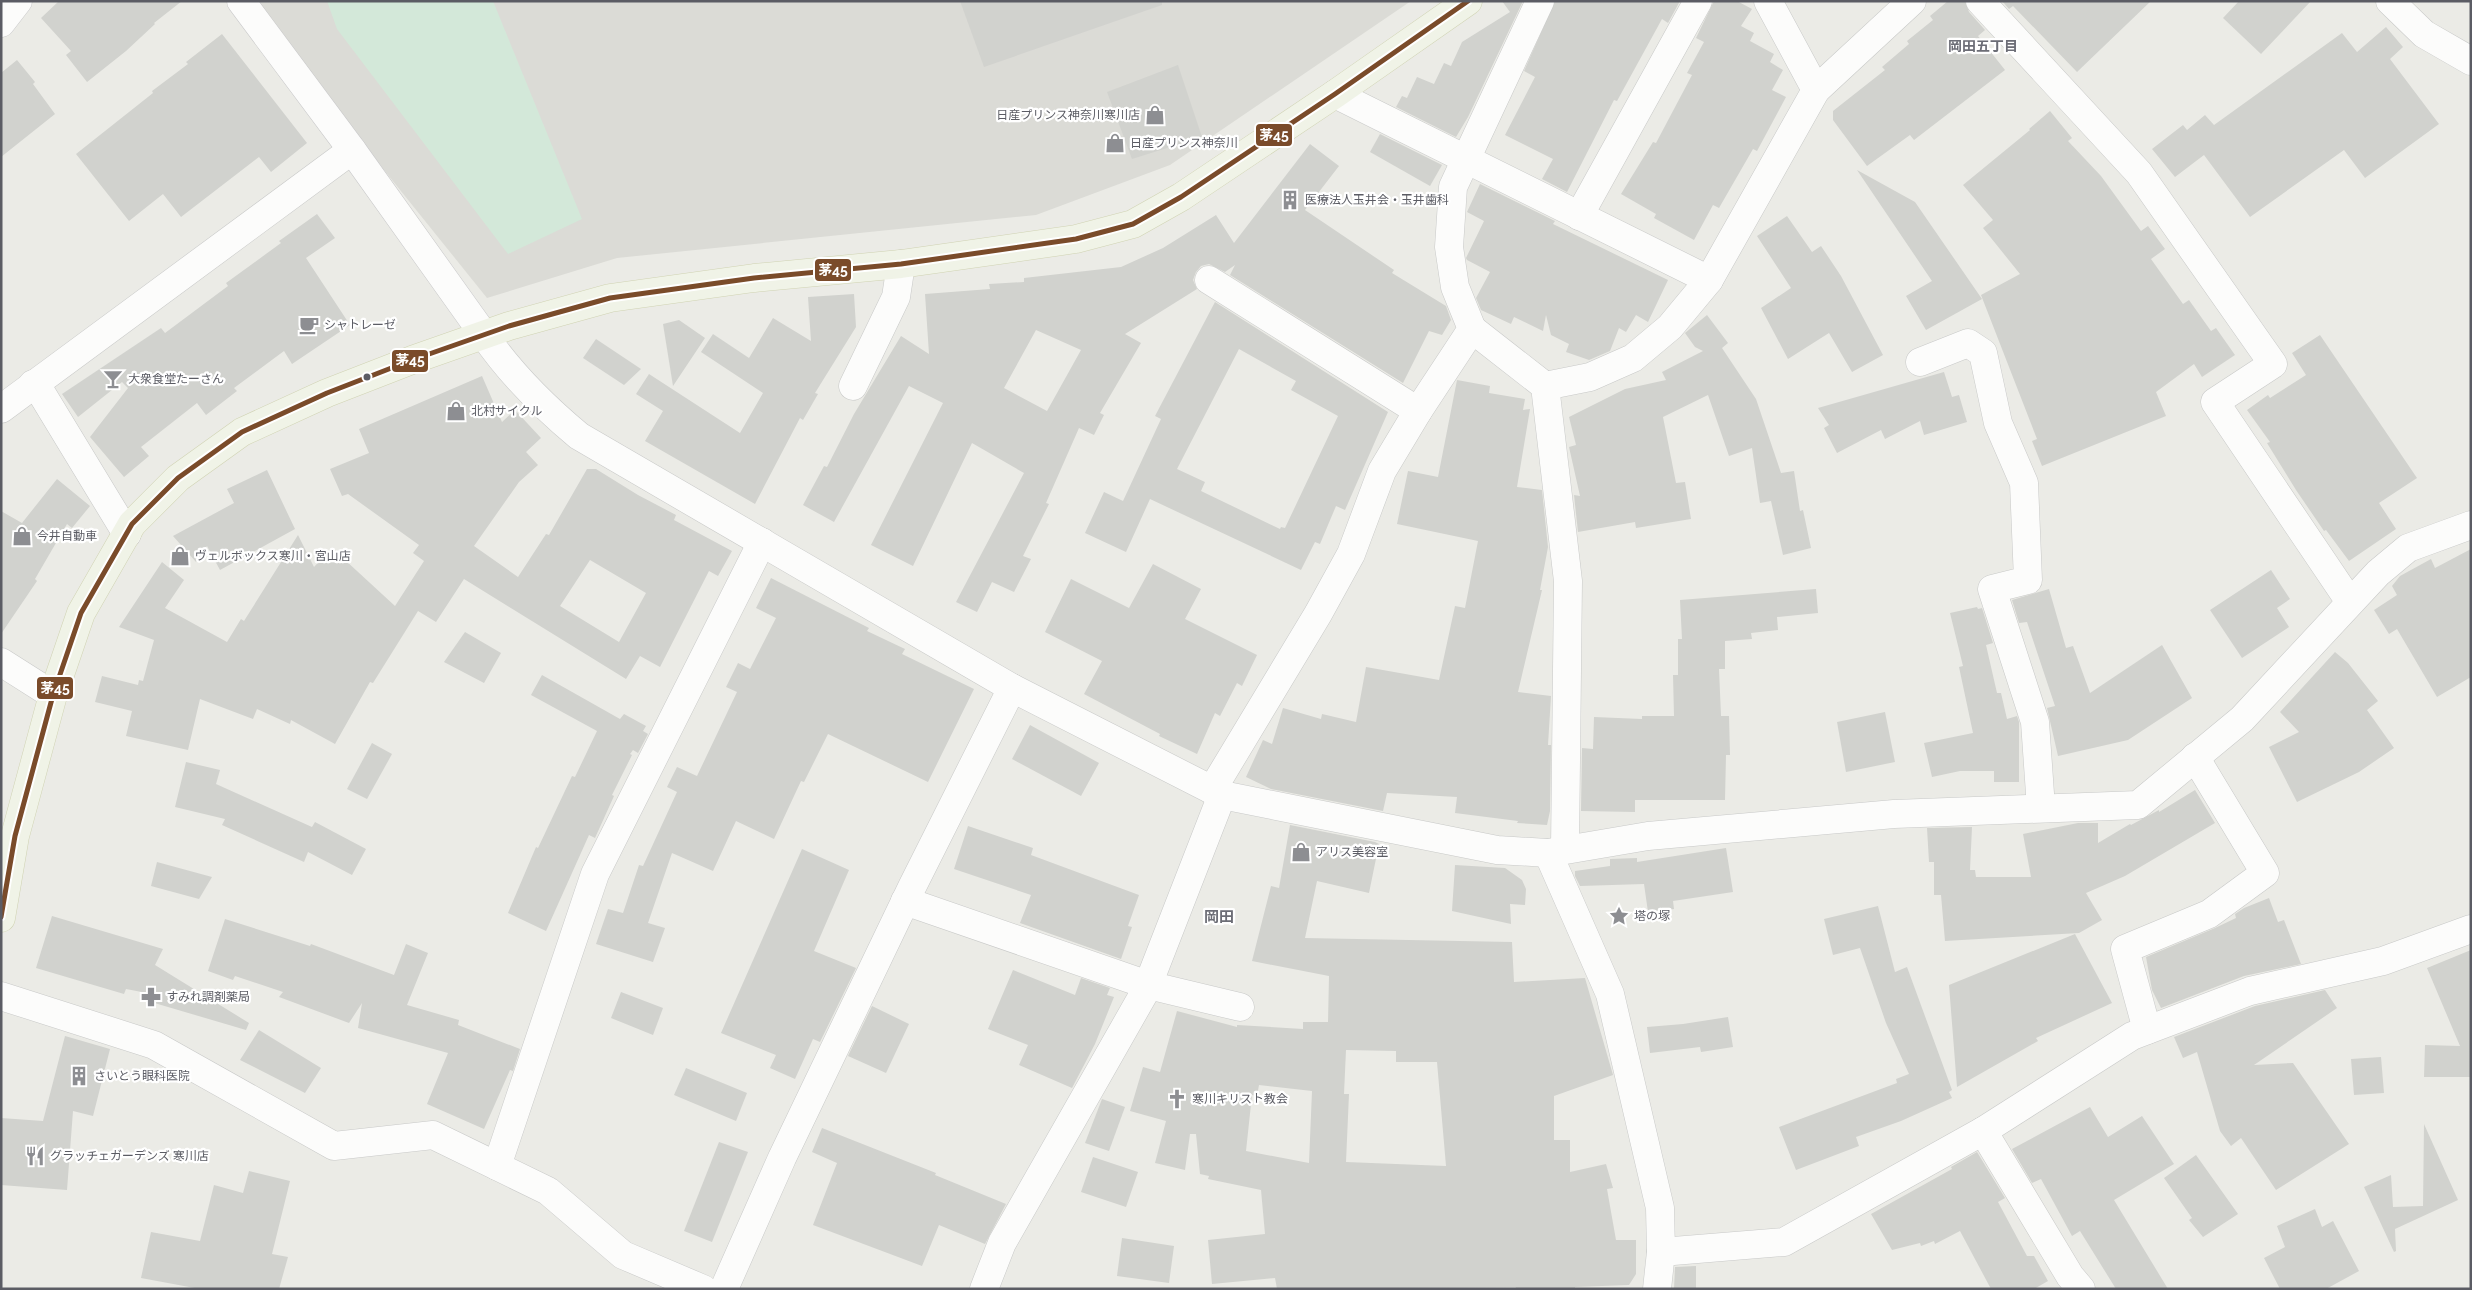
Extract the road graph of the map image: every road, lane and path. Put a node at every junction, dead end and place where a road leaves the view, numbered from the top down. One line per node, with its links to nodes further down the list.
1 (18, 1): 10 (street)
2 (241, 1): 14 (street)
3 (1468, 1): 13 (main road)
4 (1540, 1): 15 (street)
5 (1698, 1): 16 (street)
6 (1768, 1): 12 (street)
7 (1912, 1): 12 (street)
8 (1980, 1): 31 (street)
9 (2390, 1): 11 (street)
10 (1, 23)
11 (2471, 60)
12 (1816, 90): 19 (street)
13 (1335, 94): 15 (street); 17 (main road)
14 (352, 150): 21 (street); 23 (street)
15 (1466, 160): 16 (street); 20 (street)
16 (1580, 216): 19 (street)
17 (901, 264): 21 (main road); 24 (street)
18 (1209, 280): 27 (street)
19 (1709, 280): 25 (street)
20 (1472, 329): 25 (street); 27 (street)
21 (484, 335): 29 (main road); 30 (street)
22 (1920, 362): 37 (street)
23 (33, 384): 26 (street); 29 (street)
24 (853, 386)
25 (1545, 386): 38 (street)
26 (1, 410)
27 (1418, 411): 36 (street)
28 (2471, 525): 31 (street)
29 (127, 534): 34 (main road)
30 (762, 542): 33 (street); 47 (street)
31 (2350, 602): 35 (street)
32 (1, 662): 34 (street)
33 (1012, 688): 36 (street); 39 (street)
34 (53, 695): 40 (main road)
35 (2195, 757): 37 (street); 45 (street)
36 (1217, 792): 38 (street); 42 (street)
37 (2041, 808): 38 (street)
38 (1556, 851): 48 (street)
39 (905, 901): 42 (street); 50 (street)
40 (1, 918)
41 (2471, 929): 45 (street)
42 (1148, 985): 44 (street); 51 (street)
43 (1, 996): 47 (street)
44 (1240, 1007)
45 (2148, 1030): 46 (street)
46 (1983, 1131): 48 (street); 53 (street)
47 (497, 1166): 49 (street)
48 (1661, 1252): 52 (street)
49 (703, 1289)
50 (724, 1289)
51 (984, 1289)
52 (1657, 1289)
53 (2081, 1289)

